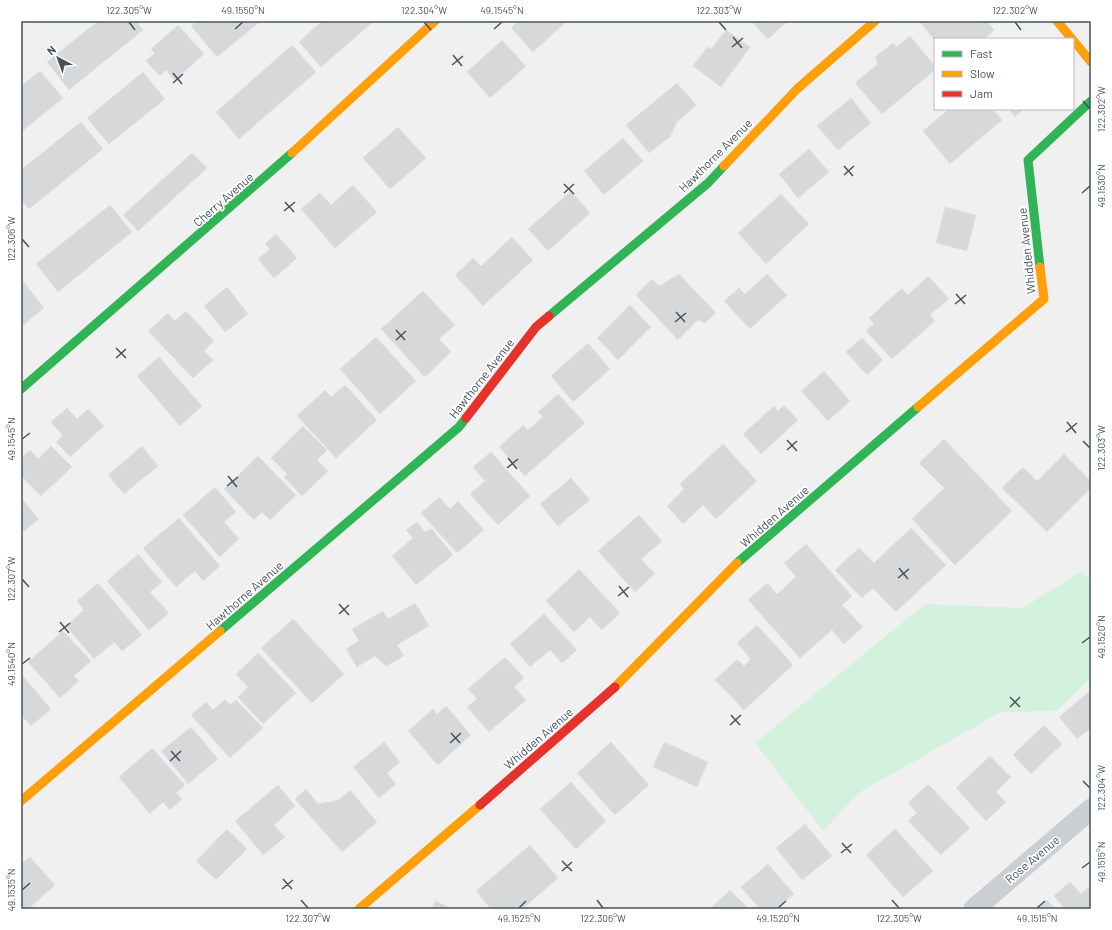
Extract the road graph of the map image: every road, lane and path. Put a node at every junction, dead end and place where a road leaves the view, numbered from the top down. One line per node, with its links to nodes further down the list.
1 (435, 21): 8 (street, Cherry Avenue)
2 (875, 21): 9 (street, Hawthorne Avenue)
3 (1058, 21): 4 (street)
4 (1071, 38)
5 (1074, 41): 6 (street)
6 (1091, 62)
7 (1091, 101): 11 (street, Whidden Avenue)
8 (21, 388)
9 (21, 802)
10 (1091, 809): 12 (street, Rose Avenue)
11 (359, 909)
12 (974, 909)

